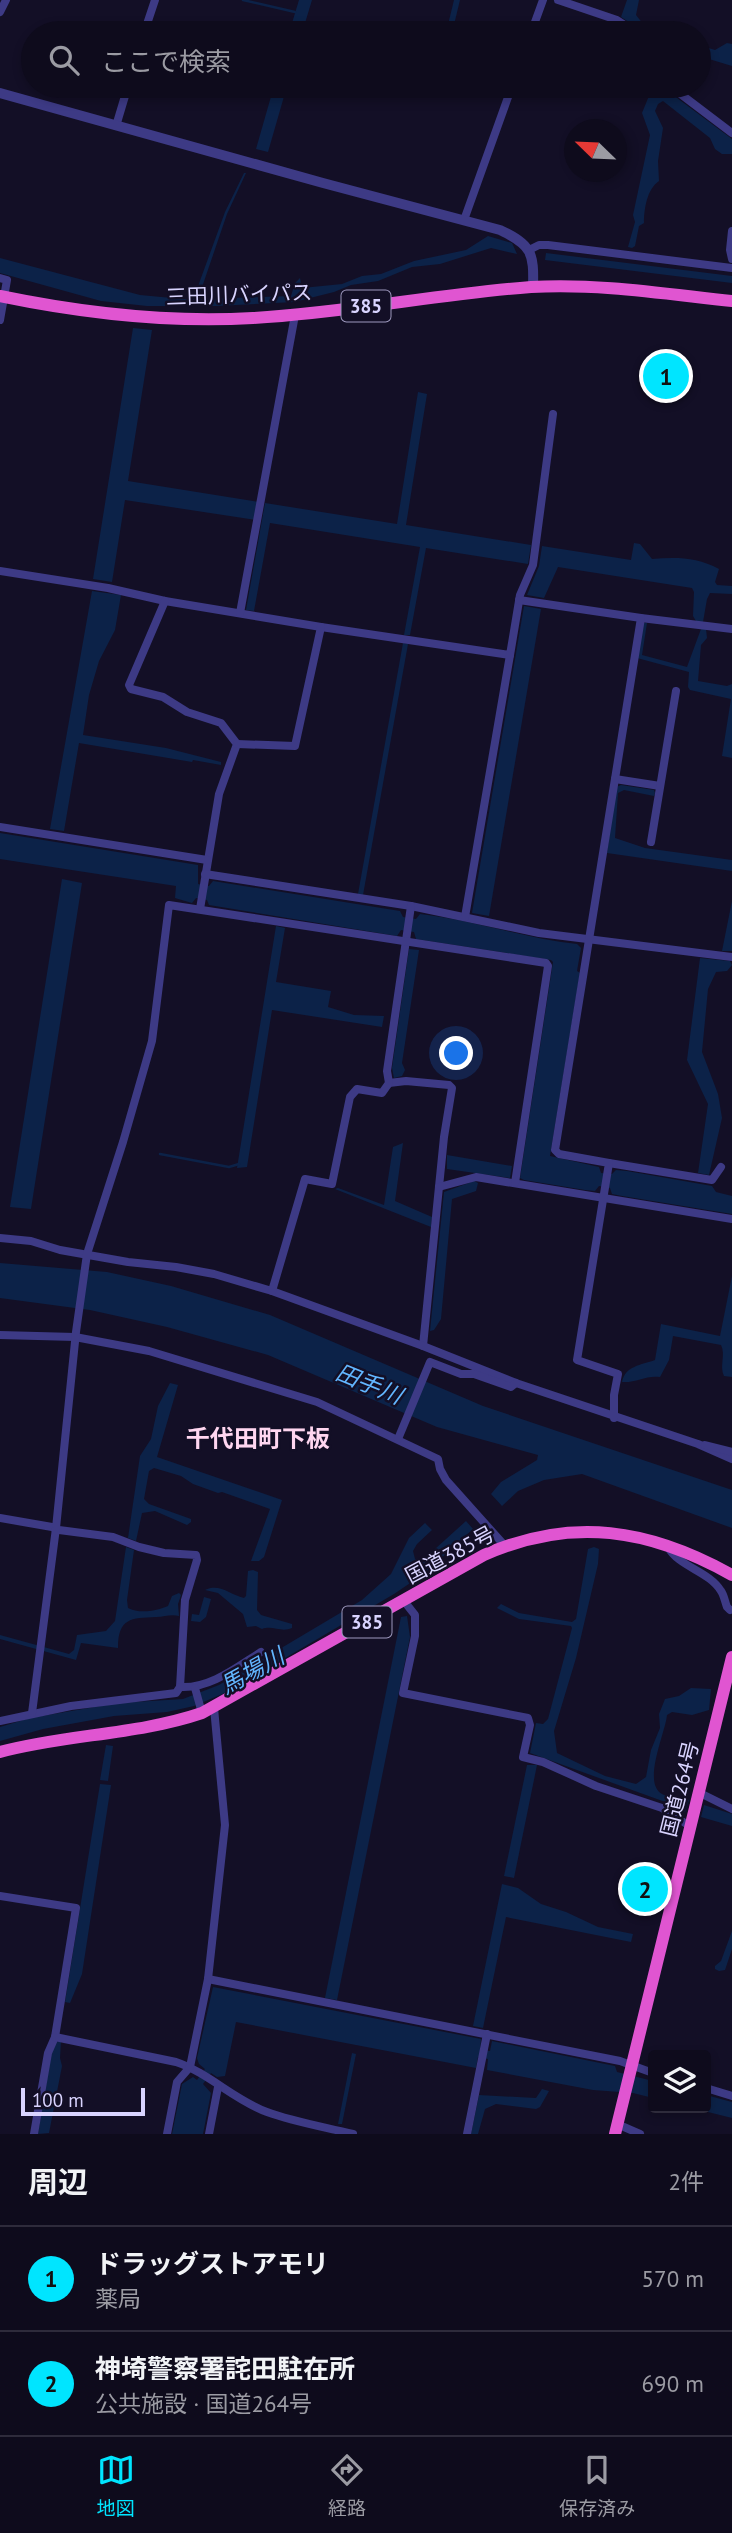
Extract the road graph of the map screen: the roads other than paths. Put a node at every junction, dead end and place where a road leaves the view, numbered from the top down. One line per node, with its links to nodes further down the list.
1 (6, 0): 5 (street)
2 (155, 0): 6 (street)
3 (543, 0): 7 (street)
4 (558, 0): 8 (street)
5 (0, 12)
6 (148, 21)
7 (535, 21)
8 (619, 21)
9 (0, 93): 13 (street)
10 (124, 98): 13 (street)
11 (508, 98): 15 (street)
12 (686, 98): 14 (street)
13 (116, 126): 15 (street)
14 (732, 133)
15 (464, 220): 17 (street)
16 (732, 232): 18 (street)
17 (529, 250): 19 (street); 21 (street)
18 (732, 260)
19 (732, 268)
20 (0, 278): 22 (street)
21 (533, 287): 23 (highway, 三田川バイパス / 385); 24 (highway, 三田川バイパス / 385)
22 (2, 296): 24 (highway, 三田川バイパス / 385); 25 (street)
23 (732, 301)
24 (295, 315): 30 (street)
25 (0, 320)
26 (553, 414): 28 (street)
27 (0, 571): 29 (street)
28 (519, 600): 31 (street); 34 (street)
29 (165, 601): 30 (street); 36 (street)
30 (240, 613): 32 (street)
31 (640, 618): 33 (street); 37 (street)
32 (321, 627): 34 (street); 36 (street)
33 (732, 629)
34 (510, 655): 45 (street)
35 (676, 691): 38 (street)
36 (237, 744): 41 (street)
37 (615, 779): 38 (street); 47 (street)
38 (660, 786): 40 (street)
39 (0, 827): 41 (street)
40 (651, 842)
41 (207, 860): 42 (street)
42 (205, 874): 43 (street); 44 (street)
43 (200, 905): 46 (street); 57 (street)
44 (411, 911): 45 (street); 46 (street)
45 (465, 917): 47 (street)
46 (407, 937): 49 (street); 52 (street)
47 (589, 941): 48 (street); 50 (street)
48 (732, 957)
49 (389, 1083): 53 (street); 58 (street)
50 (609, 1167): 51 (street); 54 (street)
51 (721, 1167)
52 (515, 1183): 53 (street); 54 (street)
53 (439, 1187): 61 (street)
54 (604, 1193): 55 (street); 63 (street)
55 (732, 1219)
56 (0, 1238): 57 (street)
57 (87, 1258): 58 (street); 59 (street)
58 (272, 1291): 61 (street)
59 (76, 1334): 60 (street); 64 (street); 69 (street)
60 (0, 1335)
61 (423, 1346): 62 (street)
62 (516, 1382): 63 (street); 64 (street)
63 (614, 1418): 65 (street)
64 (399, 1436): 71 (street)
65 (698, 1444): 66 (street); 67 (street)
66 (732, 1452)
67 (732, 1459)
68 (0, 1518): 69 (street)
69 (56, 1528): 77 (street); 80 (street)
70 (667, 1544): 71 (highway, 国道385号 / 385); 72 (highway, 国道385号 / 385); 74 (street)
71 (505, 1546): 73 (highway, 国道385号 / 385)
72 (732, 1575)
73 (404, 1601): 79 (highway, 国道385号 / 385); 85 (street)
74 (730, 1609)
75 (261, 1651): 78 (street)
76 (732, 1657): 83 (highway, 国道264号)
77 (180, 1688): 78 (street); 80 (street)
78 (195, 1690): 79 (street)
79 (206, 1709): 82 (highway, 国道385号 / 385); 87 (street)
80 (32, 1713): 81 (street)
81 (0, 1721)
82 (0, 1752)
83 (699, 1793): 84 (street); 85 (highway, 国道264号)
84 (732, 1809)
85 (691, 1826): 91 (highway, 国道264号)
86 (0, 1896): 89 (street)
87 (208, 1979): 88 (street); 90 (street)
88 (487, 2034): 91 (street); 101 (street)
89 (55, 2036): 90 (street); 97 (street)
90 (190, 2067): 93 (street); 98 (street)
91 (631, 2069): 92 (street); 96 (highway, 国道264号)
92 (648, 2072)
93 (218, 2087): 99 (street); 100 (street)
94 (711, 2090): 95 (street)
95 (732, 2096)
96 (616, 2129): 102 (street)
97 (34, 2134)
98 (167, 2134)
99 (209, 2134)
100 (353, 2134)
101 (467, 2134)
102 (640, 2134)

